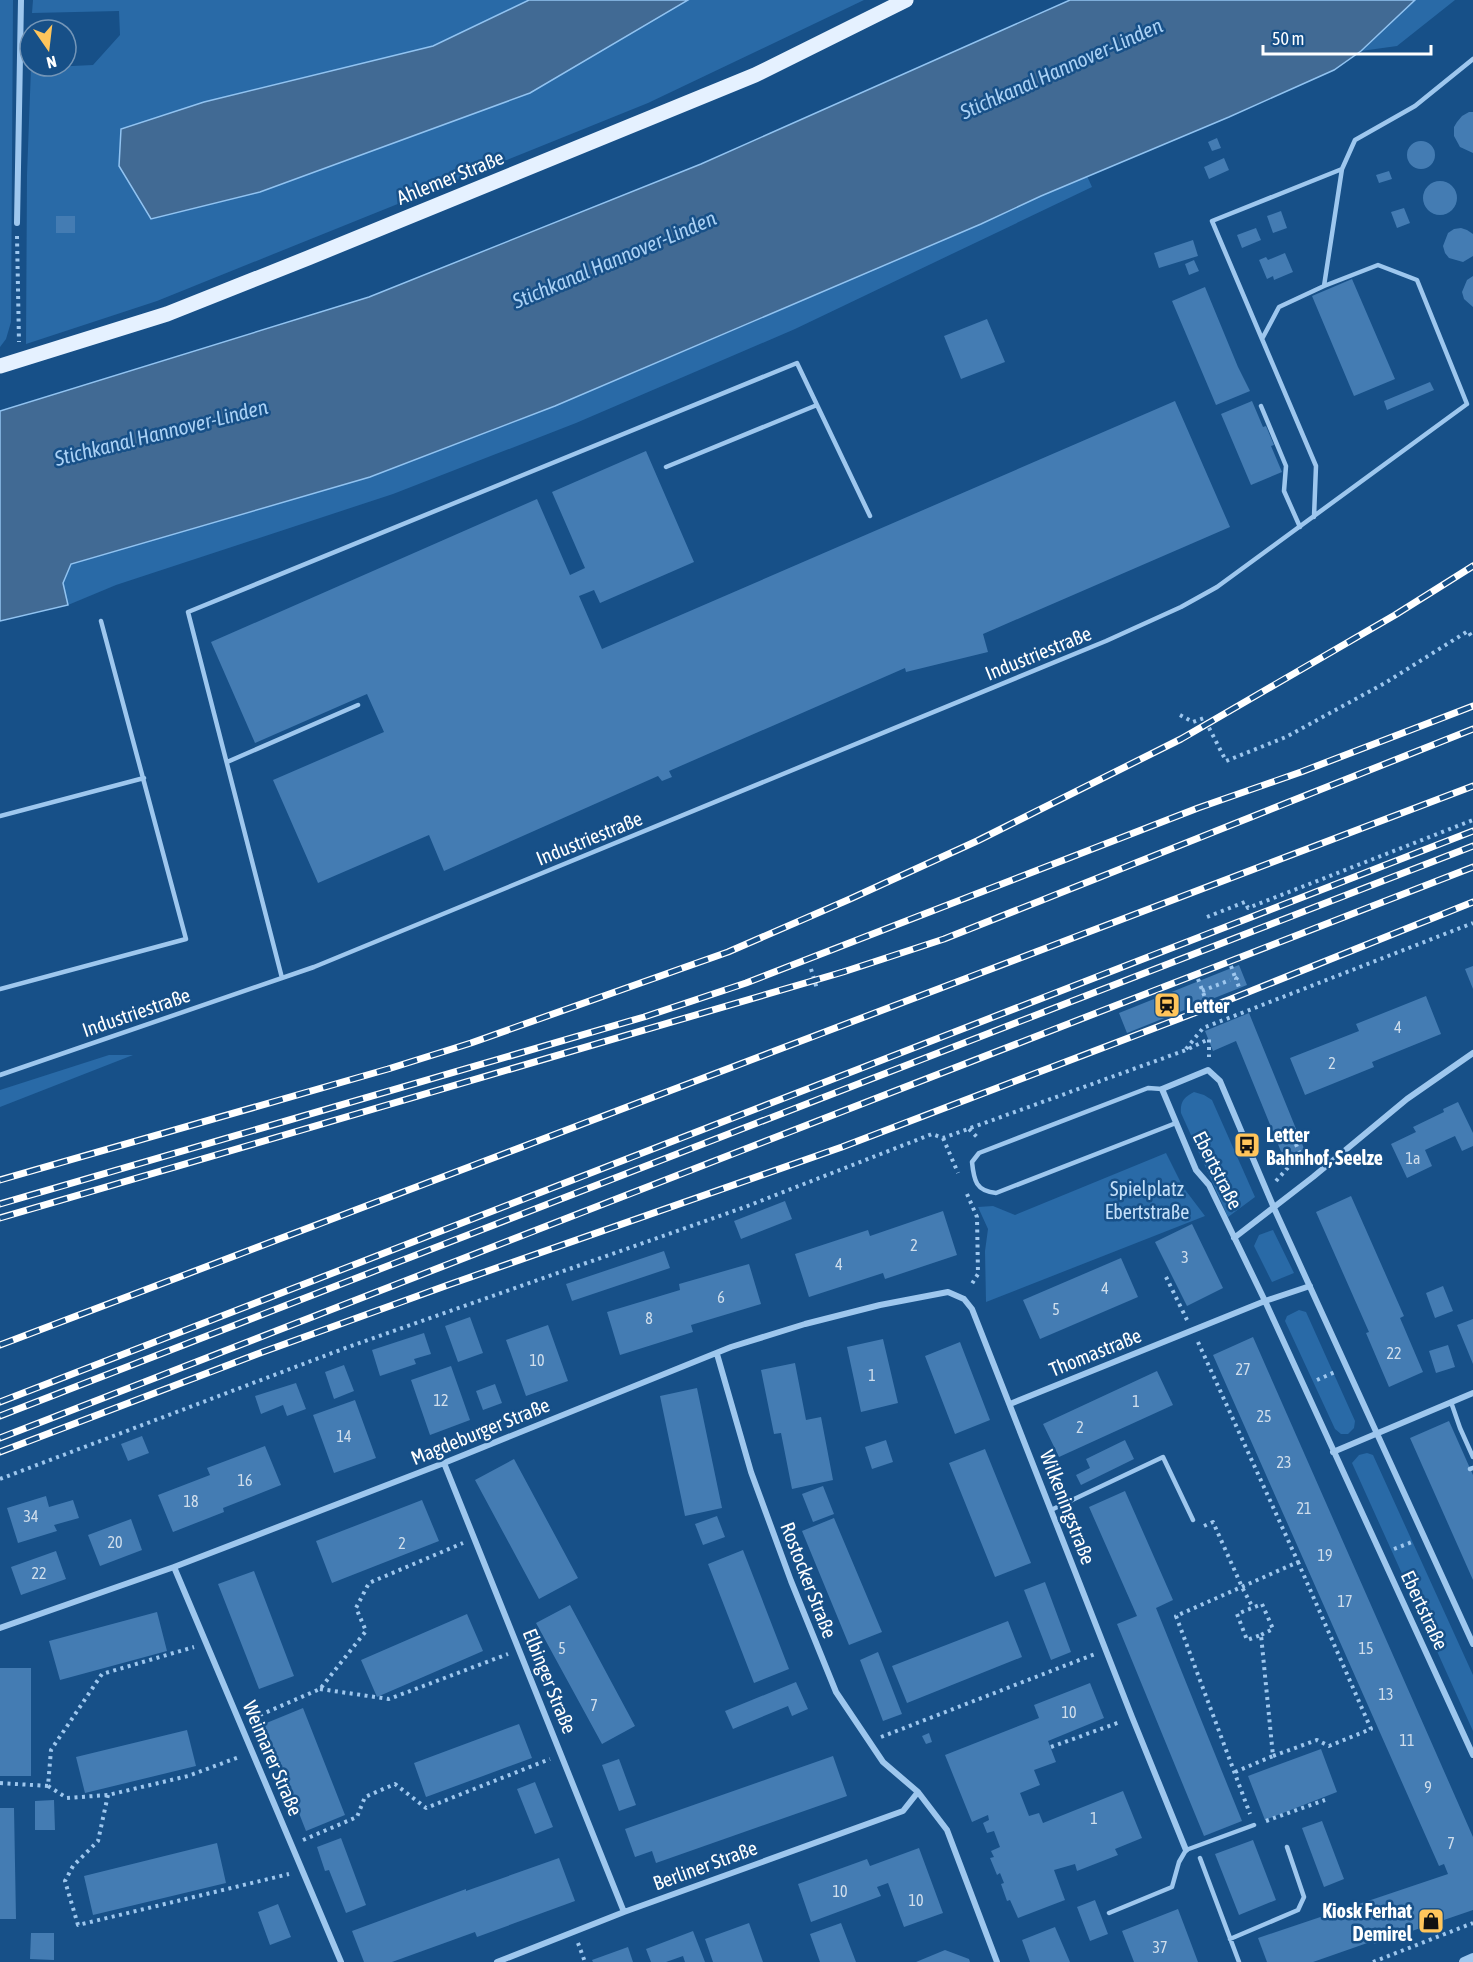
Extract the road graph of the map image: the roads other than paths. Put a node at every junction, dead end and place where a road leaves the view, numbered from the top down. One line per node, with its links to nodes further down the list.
1 (21, 0): 5 (street)
2 (906, 0): 8 (main road, Ahlemer Straße)
3 (1473, 59): 4 (lane)
4 (1342, 169): 6 (lane); 7 (lane)
5 (17, 223)
6 (1324, 286): 7 (lane); 10 (lane)
7 (1262, 339): 15 (lane)
8 (0, 366)
9 (1473, 400): 10 (lane, Industriestraße)
10 (1467, 404): 15 (lane, Industriestraße)
11 (817, 405): 13 (lane); 14 (lane); 19 (lane)
12 (1261, 406): 16 (lane)
13 (666, 467)
14 (870, 516)
15 (1314, 517): 16 (lane, Industriestraße)
16 (1300, 527): 22 (lane, Industriestraße)
17 (101, 621): 20 (lane)
18 (358, 705): 19 (lane)
19 (227, 762): 22 (lane)
20 (144, 778): 21 (lane); 23 (lane)
21 (0, 816)
22 (282, 978): 25 (lane, Industriestraße)
23 (0, 989)
24 (1473, 1053): 28 (street)
25 (0, 1075)
26 (1162, 1089): 27 (street, Ebertstraße); 27 (lane); 28 (street, Ebertstraße)
27 (1176, 1123): 29 (street, Ebertstraße)
28 (1274, 1208): 29 (street); 30 (street, Ebertstraße)
29 (1234, 1238): 32 (street, Ebertstraße)
30 (1310, 1286): 32 (street, Thomastraße); 37 (street, Ebertstraße)
31 (964, 1299): 33 (street, Magdeburger Straße); 36 (street, Wilkeningstraße)
32 (1265, 1301): 36 (street, Thomastraße); 38 (street, Ebertstraße)
33 (717, 1354): 40 (street, Magdeburger Straße); 47 (street, Rostocker Straße)
34 (1473, 1393): 35 (street)
35 (1450, 1402): 37 (street); 39 (lane)
36 (1010, 1404): 41 (street, Wilkeningstraße)
37 (1376, 1432): 38 (street); 45 (street, Ebertstraße)
38 (1333, 1452): 46 (street, Ebertstraße)
39 (1473, 1457)
40 (444, 1463): 43 (street, Magdeburger Straße); 52 (street, Elbinger Straße)
41 (1051, 1510): 42 (lane); 50 (street, Wilkeningstraße)
42 (1193, 1520)
43 (174, 1567): 44 (street, Magdeburger Straße); 56 (street, Weimarer Straße)
44 (0, 1628)
45 (1473, 1644)
46 (1473, 1755)
47 (918, 1792): 52 (street, Berliner Straße); 58 (street, Rostocker Straße)
48 (1254, 1826): 50 (lane)
49 (1287, 1847): 54 (lane)
50 (1186, 1850): 53 (lane)
51 (1200, 1858): 54 (lane)
52 (624, 1912): 57 (street, Berliner Straße)
53 (1109, 1913)
54 (1230, 1939): 59 (lane)
55 (1473, 1958): 60 (street)
56 (340, 1962)
57 (497, 1962)
58 (997, 1962)
59 (1239, 1962)
60 (1464, 1962)

